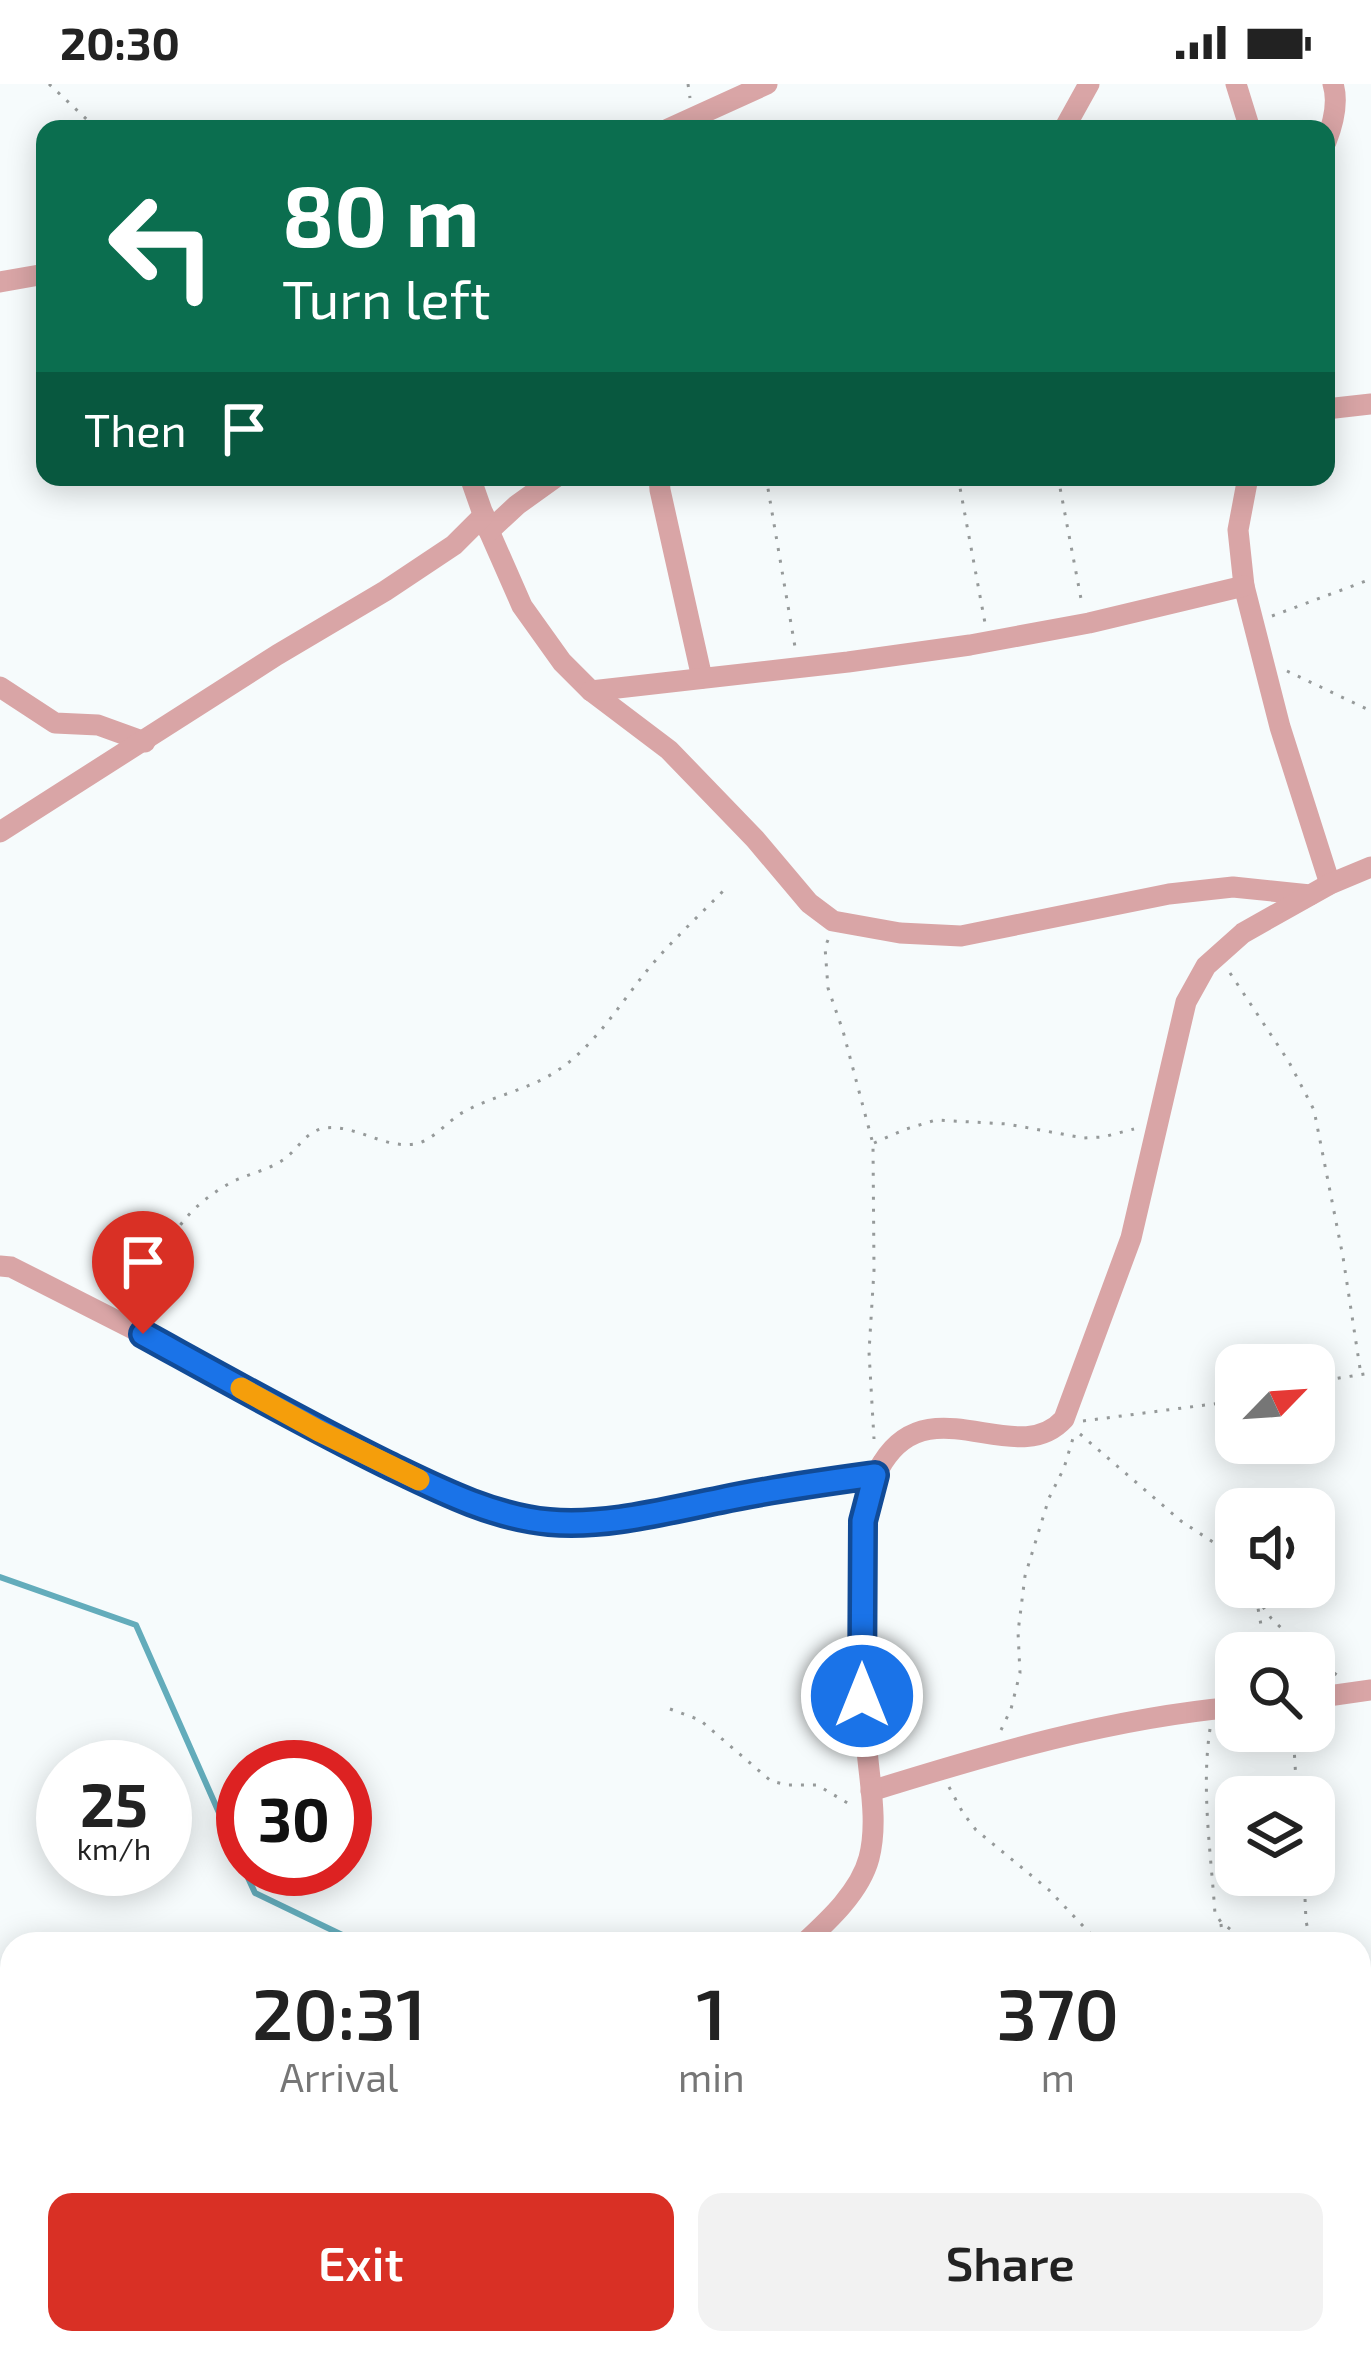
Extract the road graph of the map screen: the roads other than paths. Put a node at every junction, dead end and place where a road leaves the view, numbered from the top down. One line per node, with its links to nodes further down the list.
1 (767, 84): 5 (street)
2 (1089, 84): 6 (street)
3 (1236, 84): 7 (street)
4 (1333, 84): 8 (street)
5 (688, 120)
6 (1069, 120)
7 (1247, 120)
8 (1334, 120)
9 (36, 276): 10 (street)
10 (0, 282)
11 (1371, 404): 12 (street)
12 (1335, 408)
13 (473, 486): 17 (street)
14 (543, 486): 17 (street)
15 (660, 486): 19 (street)
16 (1246, 486): 18 (street)
17 (486, 523): 21 (street); 22 (street)
18 (1244, 586): 19 (street); 25 (street)
19 (702, 678): 21 (street)
20 (0, 687): 22 (street)
21 (591, 691): 25 (street)
22 (145, 742): 23 (street)
23 (0, 832)
24 (1371, 867): 25 (street)
25 (1321, 890): 27 (street)
26 (0, 1265): 27 (street)
27 (877, 1473): 31 (street)
28 (1371, 1690): 29 (street)
29 (1335, 1695)
30 (1215, 1709): 31 (street)
31 (871, 1791): 32 (street)
32 (816, 1932)

